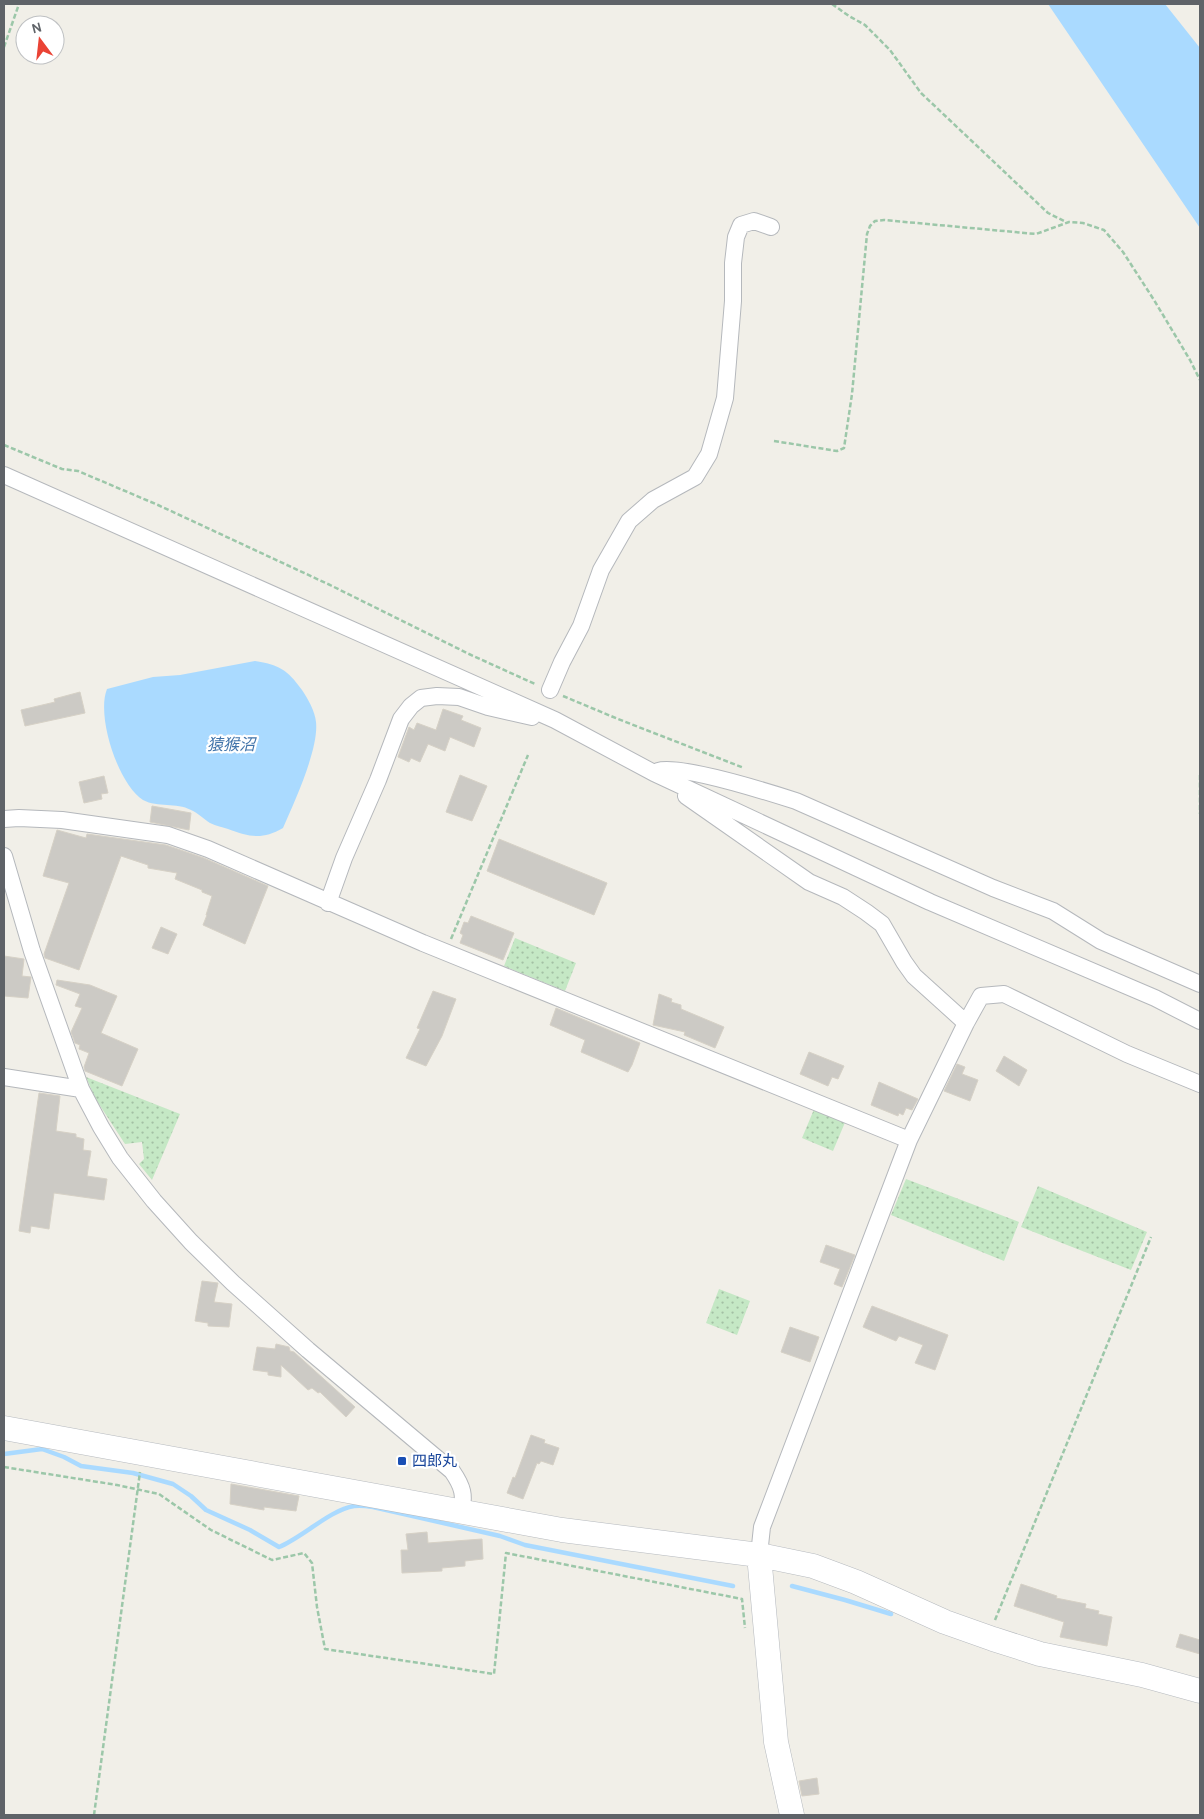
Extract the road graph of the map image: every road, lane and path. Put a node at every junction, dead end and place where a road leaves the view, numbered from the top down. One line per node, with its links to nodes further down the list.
1 (19, 4): 3 (path)
2 (832, 4): 4 (path)
3 (4, 47)
4 (1064, 221)
5 (771, 227): 10 (street)
6 (1200, 380): 7 (path)
7 (774, 441)
8 (4, 446): 10 (path)
9 (4, 476): 11 (street)
10 (550, 690): 13 (path)
11 (538, 713): 14 (street); 19 (street)
12 (528, 755): 20 (path)
13 (747, 769)
14 (654, 773): 21 (street); 22 (street); 23 (street)
15 (1200, 775): 16 (path)
16 (1200, 814)
17 (4, 819): 19 (street)
18 (4, 856): 26 (street)
19 (328, 903): 20 (street)
20 (445, 952): 27 (street)
21 (1200, 984)
22 (1200, 1021)
23 (966, 1023): 25 (street); 27 (street)
24 (4, 1077): 26 (street)
25 (1200, 1084)
26 (81, 1089): 33 (street)
27 (909, 1140): 34 (street)
28 (1151, 1237): 36 (path)
29 (4, 1428): 33 (street)
30 (4, 1467): 32 (path)
31 (141, 1470): 32 (path)
32 (137, 1489): 35 (path); 38 (path)
33 (461, 1513): 34 (street)
34 (759, 1555): 36 (street); 39 (street)
35 (745, 1628)
36 (988, 1637): 37 (street)
37 (1200, 1691)
38 (94, 1815)
39 (792, 1815)

